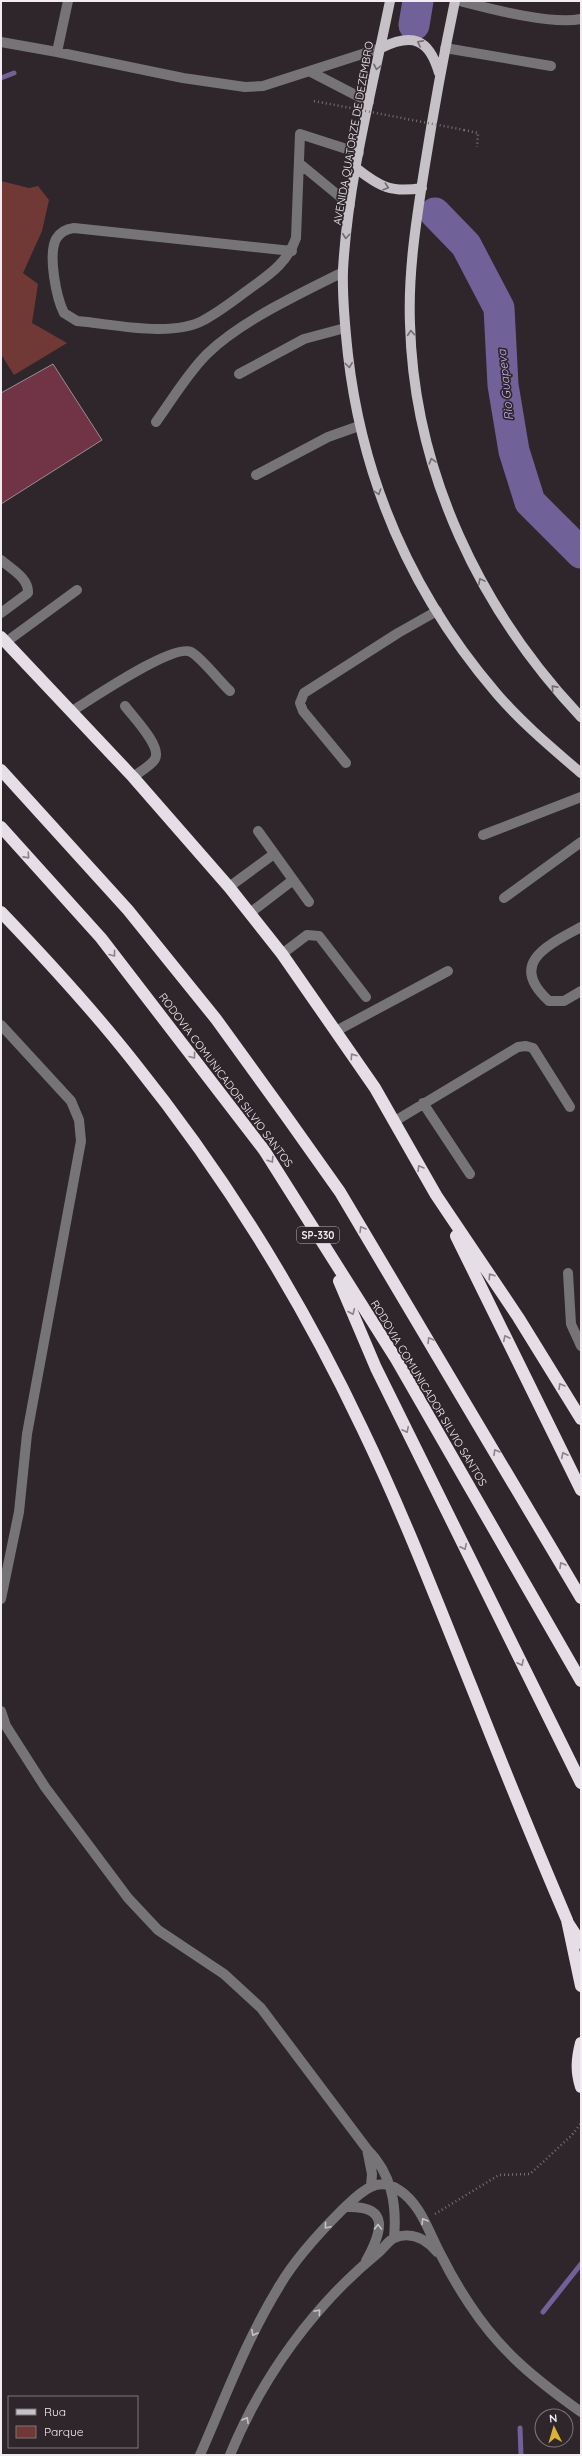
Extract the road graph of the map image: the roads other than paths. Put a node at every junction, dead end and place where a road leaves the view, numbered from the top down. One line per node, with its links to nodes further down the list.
1 (68, 1): 9 (street)
2 (390, 1): 7 (main road, AVENIDA QUATORZE DE DEZEMBRO)
3 (456, 1): 8 (main road)
4 (460, 1): 5 (street)
5 (581, 19)
6 (1, 42): 9 (street)
7 (381, 48): 11 (street); 12 (main road, one-way to 7); 13 (main road, AVENIDA QUATORZE DE DEZEMBRO, one-way to 13)
8 (445, 48): 10 (street); 12 (main road)
9 (57, 52): 11 (street)
10 (551, 66)
11 (311, 72): 13 (street)
12 (440, 74): 17 (main road)
13 (369, 102): 14 (main road, AVENIDA QUATORZE DE DEZEMBRO)
14 (359, 153): 15 (street); 16 (main road, AVENIDA QUATORZE DE DEZEMBRO)
15 (299, 163): 18 (street); 19 (street)
16 (356, 168): 17 (main road, one-way to 17); 18 (main road, AVENIDA QUATORZE DE DEZEMBRO)
17 (422, 188): 34 (main road, one-way to 17)
18 (350, 205): 20 (main road, AVENIDA QUATORZE DE DEZEMBRO, one-way to 20)
19 (292, 251): 19 (street)
20 (343, 272): 21 (main road, AVENIDA QUATORZE DE DEZEMBRO); 23 (street)
21 (345, 328): 22 (street); 24 (main road, AVENIDA QUATORZE DE DEZEMBRO, one-way to 24)
22 (239, 374)
23 (156, 422)
24 (359, 426): 25 (street); 28 (main road, AVENIDA QUATORZE DE DEZEMBRO, one-way to 28)
25 (256, 475)
26 (1, 560): 29 (street)
27 (77, 590): 30 (street)
28 (437, 611): 35 (street); 37 (main road, AVENIDA QUATORZE DE DEZEMBRO)
29 (1, 613)
30 (4, 639): 33 (highway)
31 (230, 692): 33 (street)
32 (125, 706): 38 (street)
33 (72, 711): 38 (highway)
34 (581, 717)
35 (346, 763)
36 (1, 770): 68 (highway, one-way to 36)
37 (581, 773)
38 (133, 777): 46 (highway)
39 (581, 797): 42 (street)
40 (1, 827): 63 (highway, RODOVIA COMUNICADOR SILVIO SANTOS / SP-330, one-way to 63)
41 (258, 831): 44 (street)
42 (483, 836)
43 (581, 842): 47 (street)
44 (274, 854): 45 (street); 46 (street)
45 (293, 880): 48 (street); 50 (street)
46 (229, 887): 50 (highway)
47 (504, 898)
48 (309, 902)
49 (1, 912): 73 (highway)
50 (250, 913): 52 (highway)
51 (581, 927): 54 (street)
52 (282, 954): 55 (street); 57 (highway)
53 (448, 971): 57 (street)
54 (581, 991)
55 (366, 997)
56 (3, 1027): 69 (street)
57 (336, 1031): 60 (highway, one-way to 57)
58 (423, 1103): 59 (street); 60 (street); 61 (street)
59 (570, 1107)
60 (395, 1120): 62 (highway, one-way to 60)
61 (470, 1174)
62 (436, 1195): 66 (highway, one-way to 62); 67 (highway, one-way to 62)
63 (327, 1250): 70 (highway, RODOVIA COMUNICADOR SILVIO SANTOS / SP-330); 72 (highway, one-way to 72)
64 (568, 1273): 65 (street)
65 (581, 1346)
66 (581, 1419)
67 (581, 1490)
68 (581, 1598)
69 (1, 1599)
70 (581, 1681)
71 (1, 1711): 79 (street)
72 (581, 1784)
73 (567, 1920): 74 (highway); 75 (highway)
74 (581, 1943)
75 (581, 1986)
76 (581, 2043): 77 (highway)
77 (581, 2086): 78 (highway)
78 (581, 2092)
79 (367, 2149): 80 (street); 81 (street)
80 (389, 2185): 81 (street); 83 (street); 84 (street, one-way to 80)
81 (371, 2186): 82 (street)
82 (346, 2207): 85 (street, one-way to 82); 87 (street, one-way to 87)
83 (394, 2238): 84 (street); 85 (street)
84 (441, 2256): 86 (street)
85 (365, 2263): 88 (street, one-way to 85)
86 (581, 2412)
87 (200, 2455)
88 (230, 2455)

